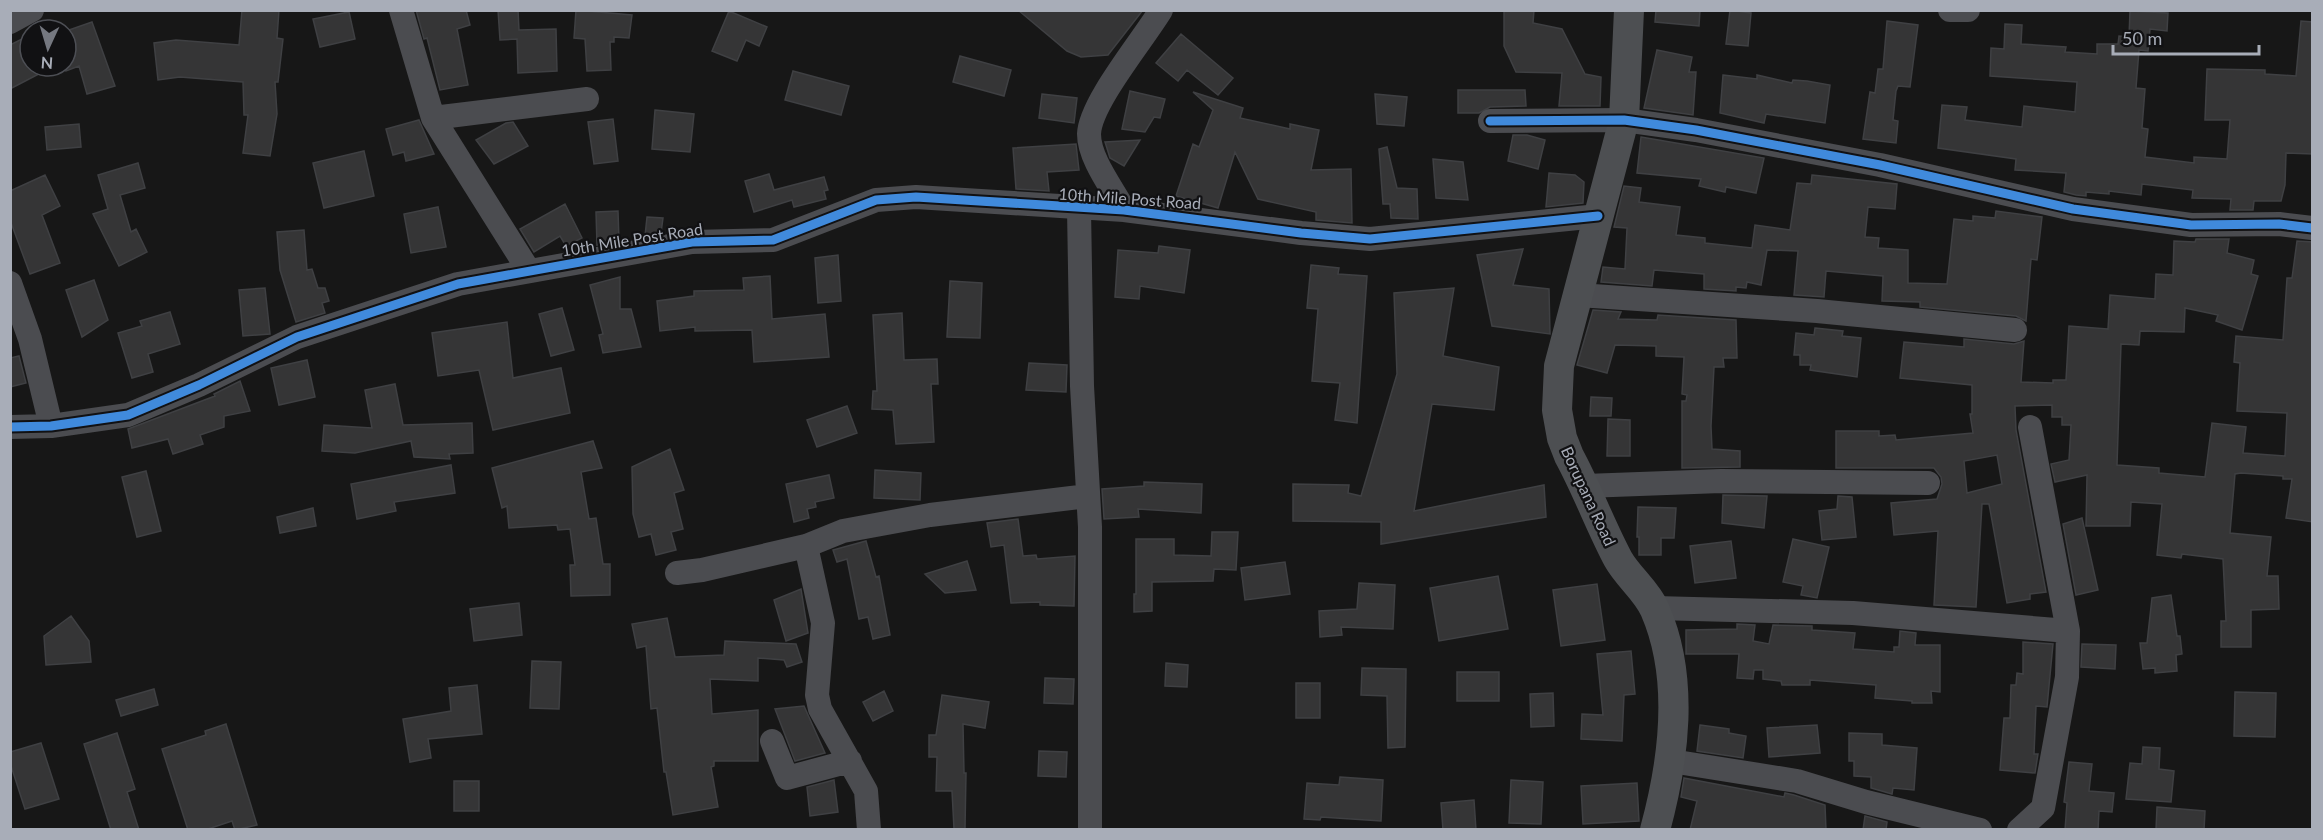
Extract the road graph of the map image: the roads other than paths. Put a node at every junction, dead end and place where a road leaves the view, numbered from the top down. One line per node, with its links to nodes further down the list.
1 (32, 10): 7 (street)
2 (401, 10): 9 (street)
3 (1161, 10): 13 (street)
4 (1629, 10): 10 (main road, Borupana Road)
5 (1950, 10): 6 (street)
6 (1968, 10)
7 (10, 22)
8 (587, 99): 9 (street)
9 (433, 118): 16 (street)
10 (1624, 120): 11 (street); 14 (main road, Borupana Road); 15 (street)
11 (1490, 121)
12 (1079, 209): 13 (street, 10th Mile Post Road); 16 (street, 10th Mile Post Road); 25 (street)
13 (1124, 210): 14 (street, 10th Mile Post Road)
14 (1599, 216): 18 (main road, Borupana Road)
15 (2313, 228)
16 (529, 271): 20 (street, 10th Mile Post Road)
17 (10, 283): 20 (street)
18 (1578, 296): 19 (street); 24 (main road, Borupana Road)
19 (2015, 330)
20 (51, 426): 21 (street, 10th Mile Post Road)
21 (10, 427)
22 (2030, 427): 29 (street)
23 (1928, 483): 24 (street)
24 (1585, 486): 28 (main road, Borupana Road)
25 (1088, 496): 26 (street); 34 (street)
26 (806, 546): 27 (street); 31 (street)
27 (677, 573)
28 (1655, 608): 29 (street); 32 (main road, Borupana Road)
29 (2068, 631): 37 (street)
30 (772, 741): 31 (street)
31 (850, 761): 33 (street)
32 (1671, 761): 35 (main road, Borupana Road); 36 (street)
33 (869, 830)
34 (1090, 830)
35 (1655, 830)
36 (1980, 830)
37 (2019, 830)

